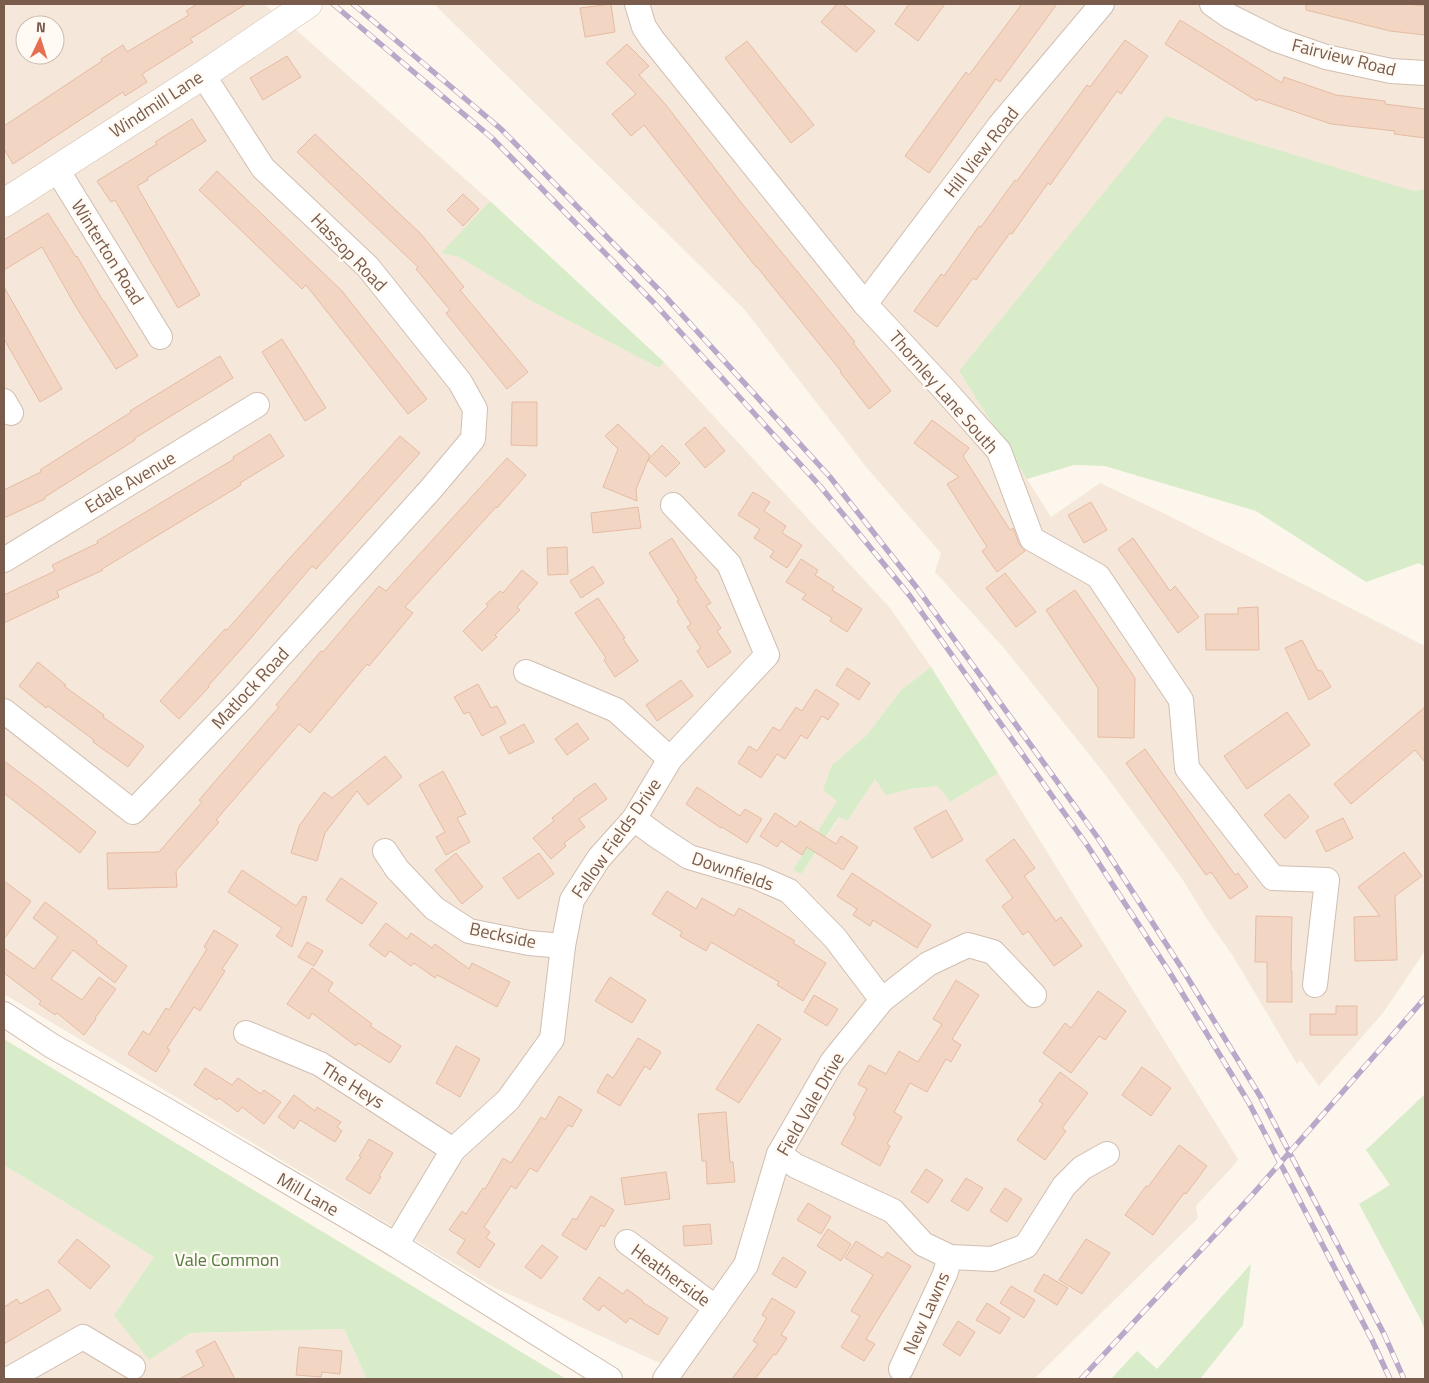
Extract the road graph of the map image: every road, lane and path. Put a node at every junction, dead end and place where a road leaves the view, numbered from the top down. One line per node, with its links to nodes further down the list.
1 (308, 4): 6 (street, Windmill Lane)
2 (637, 4): 9 (street, Thornley Lane South)
3 (1102, 4): 9 (street, Hill View Road)
4 (1212, 4): 5 (street, Fairview Road)
5 (1425, 73)
6 (203, 75): 7 (street, Windmill Lane); 12 (street, Hassop Road)
7 (56, 168): 8 (street, Windmill Lane); 10 (street, Winterton Road)
8 (4, 203)
9 (865, 304): 21 (street, Thornley Lane South)
10 (160, 337)
11 (257, 405): 14 (street, Edale Avenue)
12 (473, 439): 16 (street, Matlock Road)
13 (673, 505): 17 (street, Fallow Fields Drive)
14 (4, 560)
15 (526, 672): 17 (street)
16 (4, 711)
17 (670, 759): 18 (street, Fallow Fields Drive)
18 (634, 819): 20 (street, Fallow Fields Drive); 23 (street, Downfields)
19 (385, 850): 20 (street, Beckside)
20 (563, 946): 26 (street, Fallow Fields Drive)
21 (1315, 984)
22 (1034, 995): 23 (street, Field Vale Drive)
23 (882, 1000): 27 (street, Field Vale Drive)
24 (4, 1014): 30 (street, Mill Lane)
25 (246, 1033): 26 (street, The Heys)
26 (453, 1150): 30 (street, Fallow Fields Drive)
27 (779, 1154): 31 (street); 32 (street, Field Vale Drive)
28 (1107, 1154): 31 (street)
29 (627, 1242): 32 (street, Heatherside)
30 (396, 1245): 36 (street, Mill Lane)
31 (950, 1257): 34 (street, New Lawns)
32 (716, 1308): 37 (street, Field Vale Drive)
33 (133, 1367): 35 (street)
34 (901, 1369)
35 (9, 1379)
36 (610, 1379)
37 (665, 1379)

